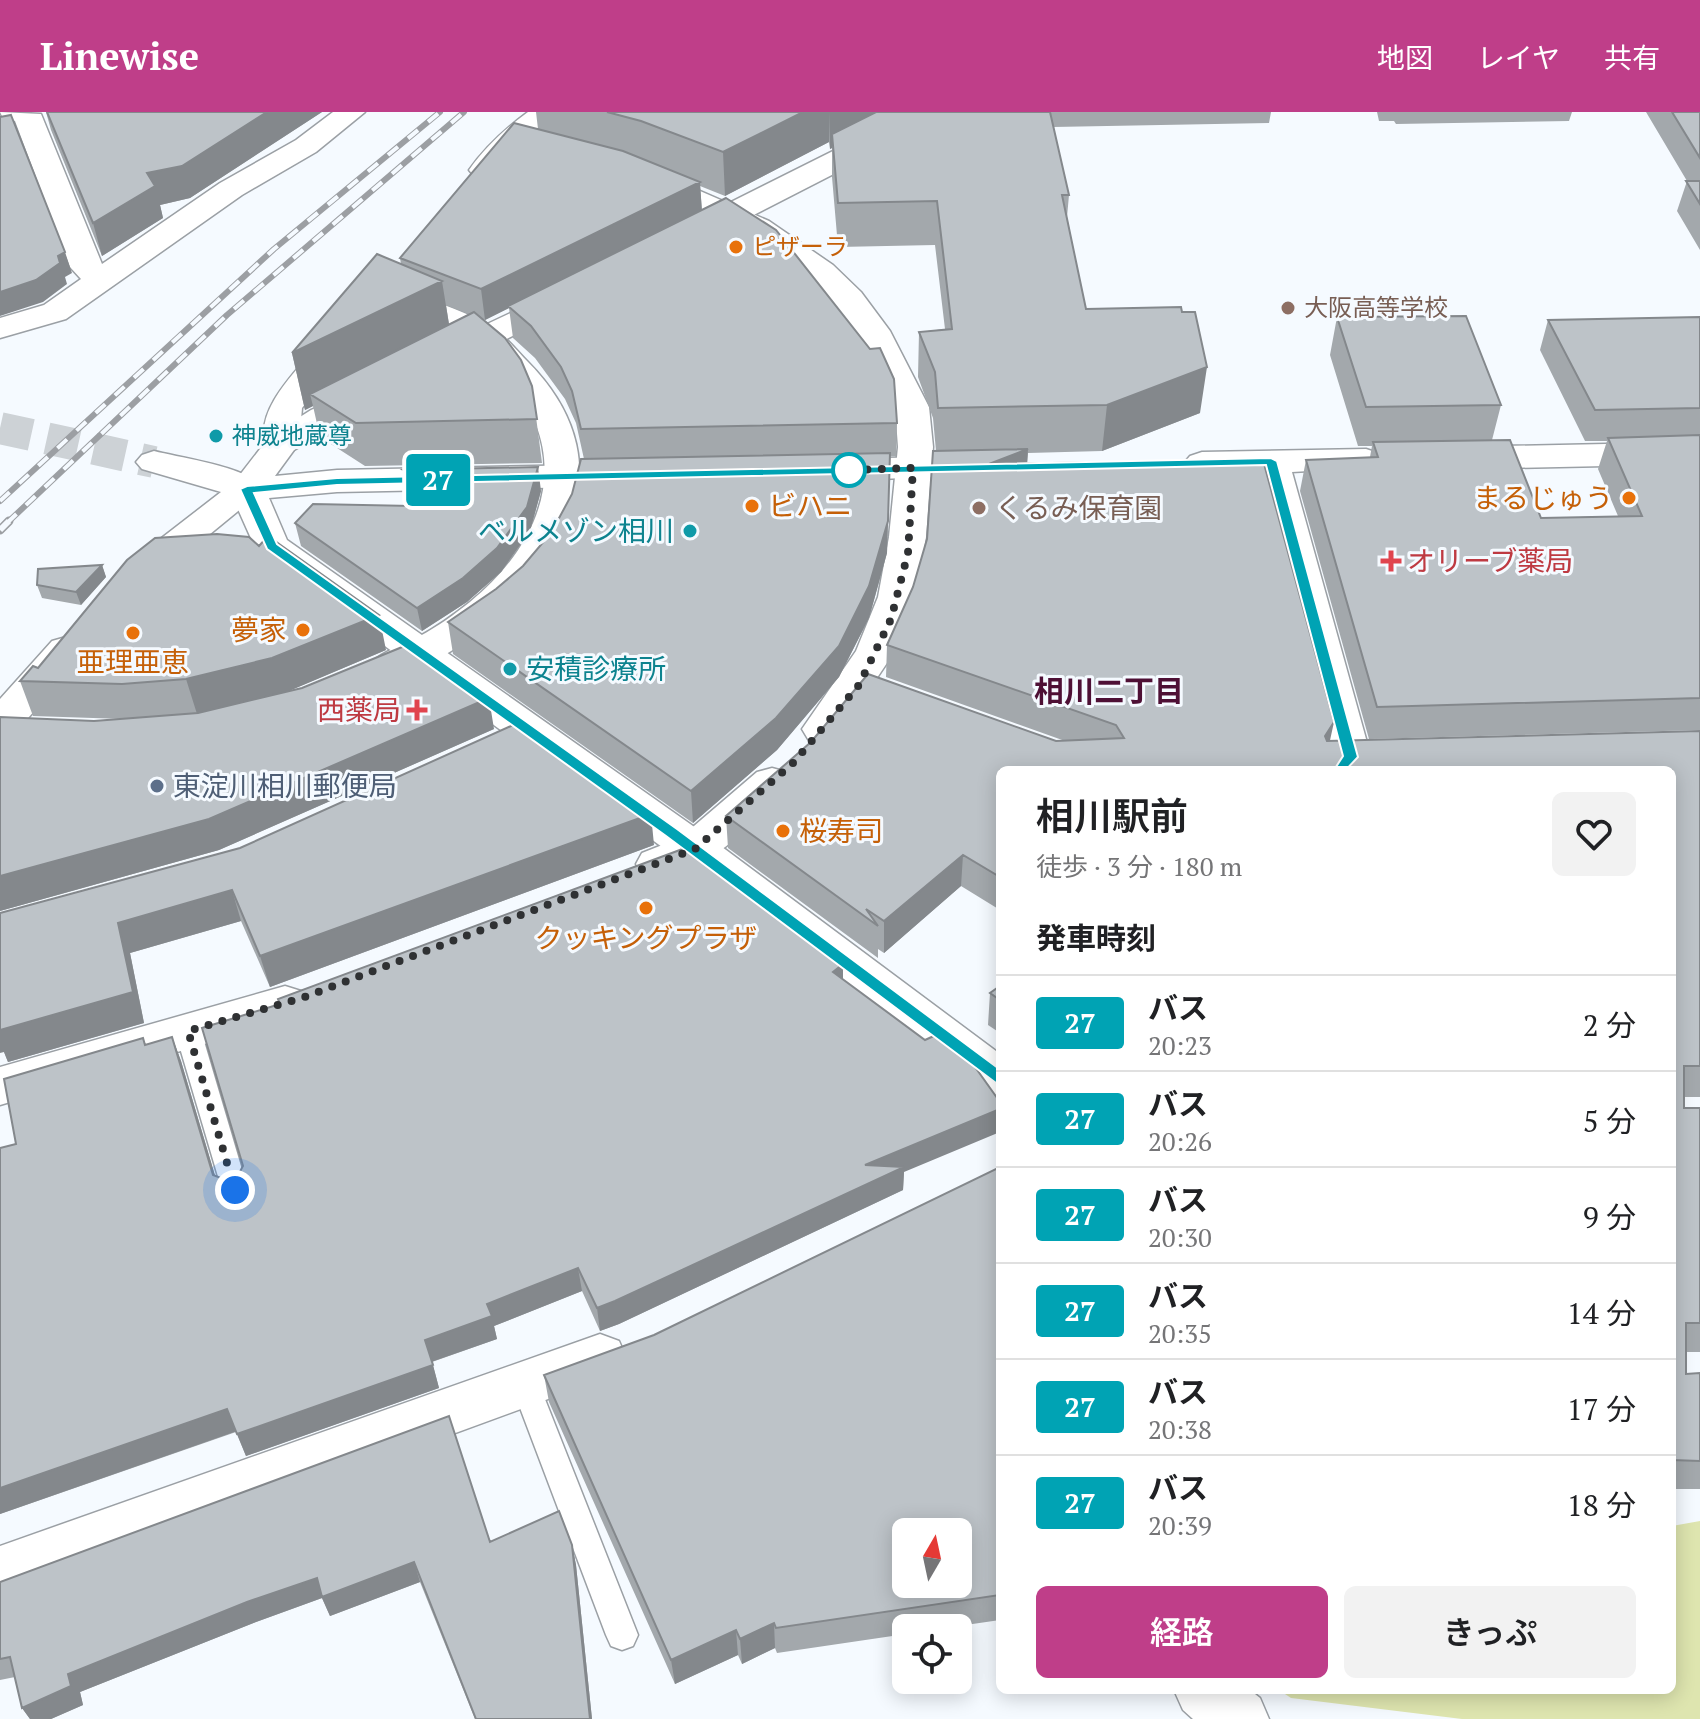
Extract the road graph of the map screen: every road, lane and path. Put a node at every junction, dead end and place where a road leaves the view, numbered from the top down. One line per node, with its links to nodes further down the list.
1 (351, 112): 11 (street)
2 (546, 112): 5 (street)
3 (933, 112): 9 (street)
4 (26, 113): 11 (street)
5 (510, 139): 6 (street); 8 (street)
6 (552, 150)
7 (608, 165): 9 (street)
8 (470, 187)
9 (736, 213): 10 (street); 21 (street)
10 (666, 247)
11 (101, 279): 13 (street)
12 (597, 282): 14 (street)
13 (0, 328)
14 (485, 337): 15 (street); 15 (street); 24 (street)
15 (282, 443): 25 (street)
16 (1700, 453): 17 (street)
17 (1271, 461): 19 (street); 33 (street)
18 (154, 462): 25 (street)
19 (1176, 463)
20 (1018, 466): 21 (street)
21 (913, 468): 22 (street); 34 (street)
22 (800, 471)
23 (675, 474): 24 (street)
24 (566, 477): 25 (street); 26 (street)
25 (247, 489): 26 (street); 28 (street)
26 (422, 654): 27 (street); 30 (street)
27 (353, 684)
28 (0, 724)
29 (0, 730): 31 (street)
30 (532, 730): 32 (street); 34 (street)
31 (42, 734)
32 (489, 750)
33 (1358, 761)
34 (695, 849): 35 (street); 38 (street)
35 (622, 877)
36 (317, 993): 37 (street)
37 (188, 1031): 39 (street); 40 (lane)
38 (996, 1076)
39 (0, 1086)
40 (235, 1190)
41 (651, 1337): 42 (street)
42 (525, 1384): 43 (street); 44 (lane)
43 (0, 1573)
44 (622, 1635)
45 (1209, 1694): 46 (street)
46 (1239, 1719)

